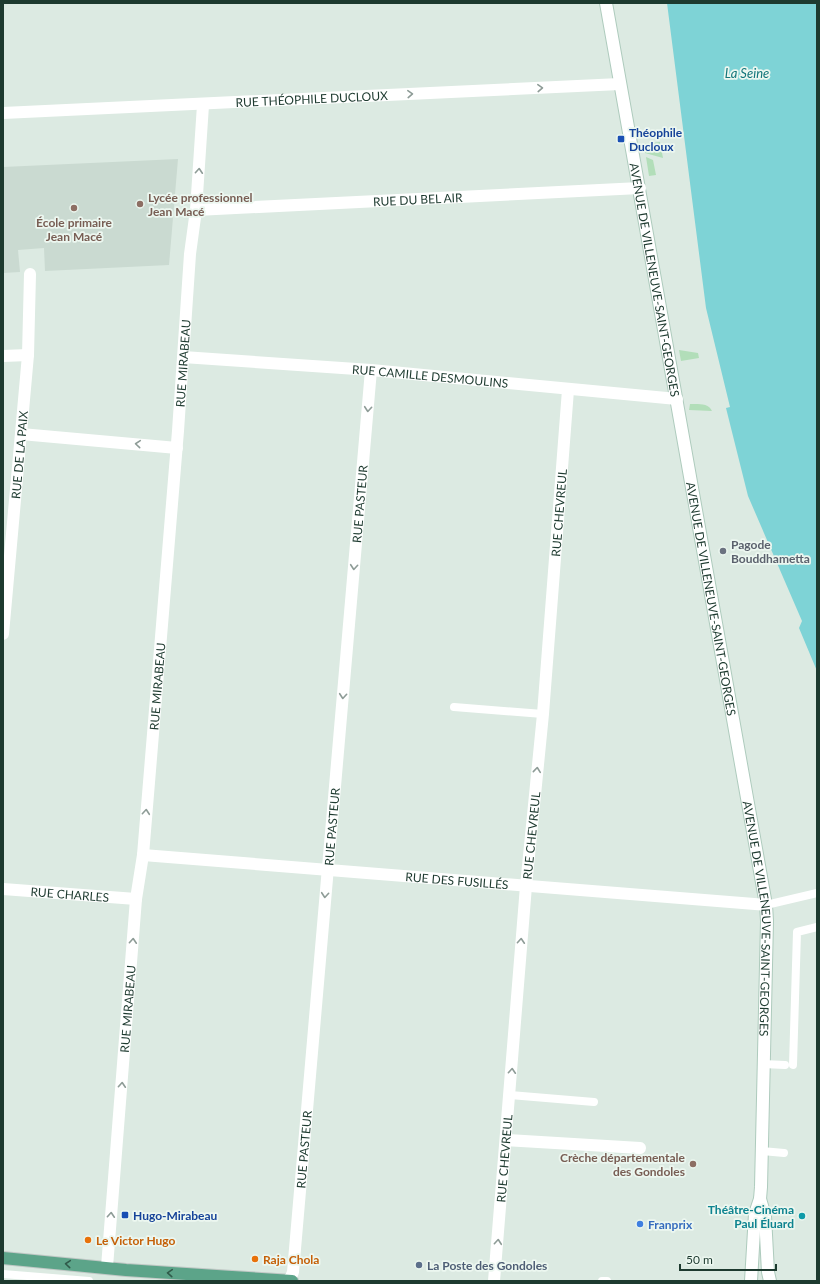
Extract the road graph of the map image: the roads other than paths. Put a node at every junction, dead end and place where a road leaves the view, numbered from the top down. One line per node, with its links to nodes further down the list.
1 (606, 3): 2 (street, AVENUE DE VILLENEUVE-SAINT-GEORGES)
2 (620, 84): 3 (street, RUE THÉOPHILE DUCLOUX, one-way to 2); 5 (street, AVENUE DE VILLENEUVE-SAINT-GEORGES)
3 (203, 105): 4 (street, RUE THÉOPHILE DUCLOUX); 6 (street, RUE MIRABEAU, one-way to 3)
4 (3, 113)
5 (640, 188): 6 (street, RUE DU BEL AIR); 13 (street, AVENUE DE VILLENEUVE-SAINT-GEORGES)
6 (196, 210): 10 (street, RUE MIRABEAU)
7 (30, 274): 8 (street, RUE DE LA PAIX)
8 (28, 355): 9 (street); 14 (street, RUE DE LA PAIX)
9 (3, 356)
10 (184, 357): 11 (street, RUE CAMILLE DESMOULINS); 15 (street, RUE MIRABEAU)
11 (371, 370): 12 (street, RUE CAMILLE DESMOULINS); 20 (street, RUE PASTEUR, one-way to 20)
12 (568, 390): 13 (street, RUE CAMILLE DESMOULINS); 18 (street, RUE CHEVREUL)
13 (677, 400): 25 (street, AVENUE DE VILLENEUVE-SAINT-GEORGES)
14 (21, 434): 15 (street, one-way to 14); 16 (street, RUE DE LA PAIX)
15 (177, 448): 19 (street, RUE MIRABEAU, one-way to 15)
16 (3, 634)
17 (454, 707): 18 (lane)
18 (543, 714): 21 (street, RUE CHEVREUL, one-way to 18)
19 (143, 855): 20 (street, RUE DES FUSILLÉS); 24 (street, RUE MIRABEAU)
20 (327, 870): 21 (street, RUE DES FUSILLÉS); 39 (street, RUE PASTEUR, one-way to 39)
21 (526, 886): 25 (street, RUE DES FUSILLÉS); 28 (street, RUE CHEVREUL, one-way to 21)
22 (3, 888): 24 (street, RUE CHARLES)
23 (817, 893): 25 (lane, RUE DES FUSILLÉS)
24 (136, 899): 36 (street, RUE MIRABEAU, one-way to 24)
25 (766, 906): 27 (street, AVENUE DE VILLENEUVE-SAINT-GEORGES)
26 (817, 927): 27 (lane)
27 (764, 1064): 32 (street, AVENUE DE VILLENEUVE-SAINT-GEORGES)
28 (510, 1095): 29 (lane); 30 (street, RUE CHEVREUL)
29 (594, 1102)
30 (506, 1140): 31 (street); 41 (street, RUE CHEVREUL, one-way to 30)
31 (640, 1148)
32 (761, 1151): 33 (lane); 34 (street, AVENUE DE VILLENEUVE-SAINT-GEORGES)
33 (784, 1152)
34 (760, 1199): 44 (street, AVENUE DE VILLENEUVE-SAINT-GEORGES); 45 (street, AVENUE DE VILLENEUVE-SAINT-GEORGES)
35 (3, 1258): 36 (main road, one-way to 35)
36 (107, 1267): 39 (main road, one-way to 36)
37 (3, 1274): 38 (lane)
38 (89, 1281)
39 (287, 1281): 40 (main road)
40 (292, 1281)
41 (494, 1281)
42 (602, 1281): 43 (lane)
43 (607, 1281)
44 (751, 1281)
45 (770, 1281)

